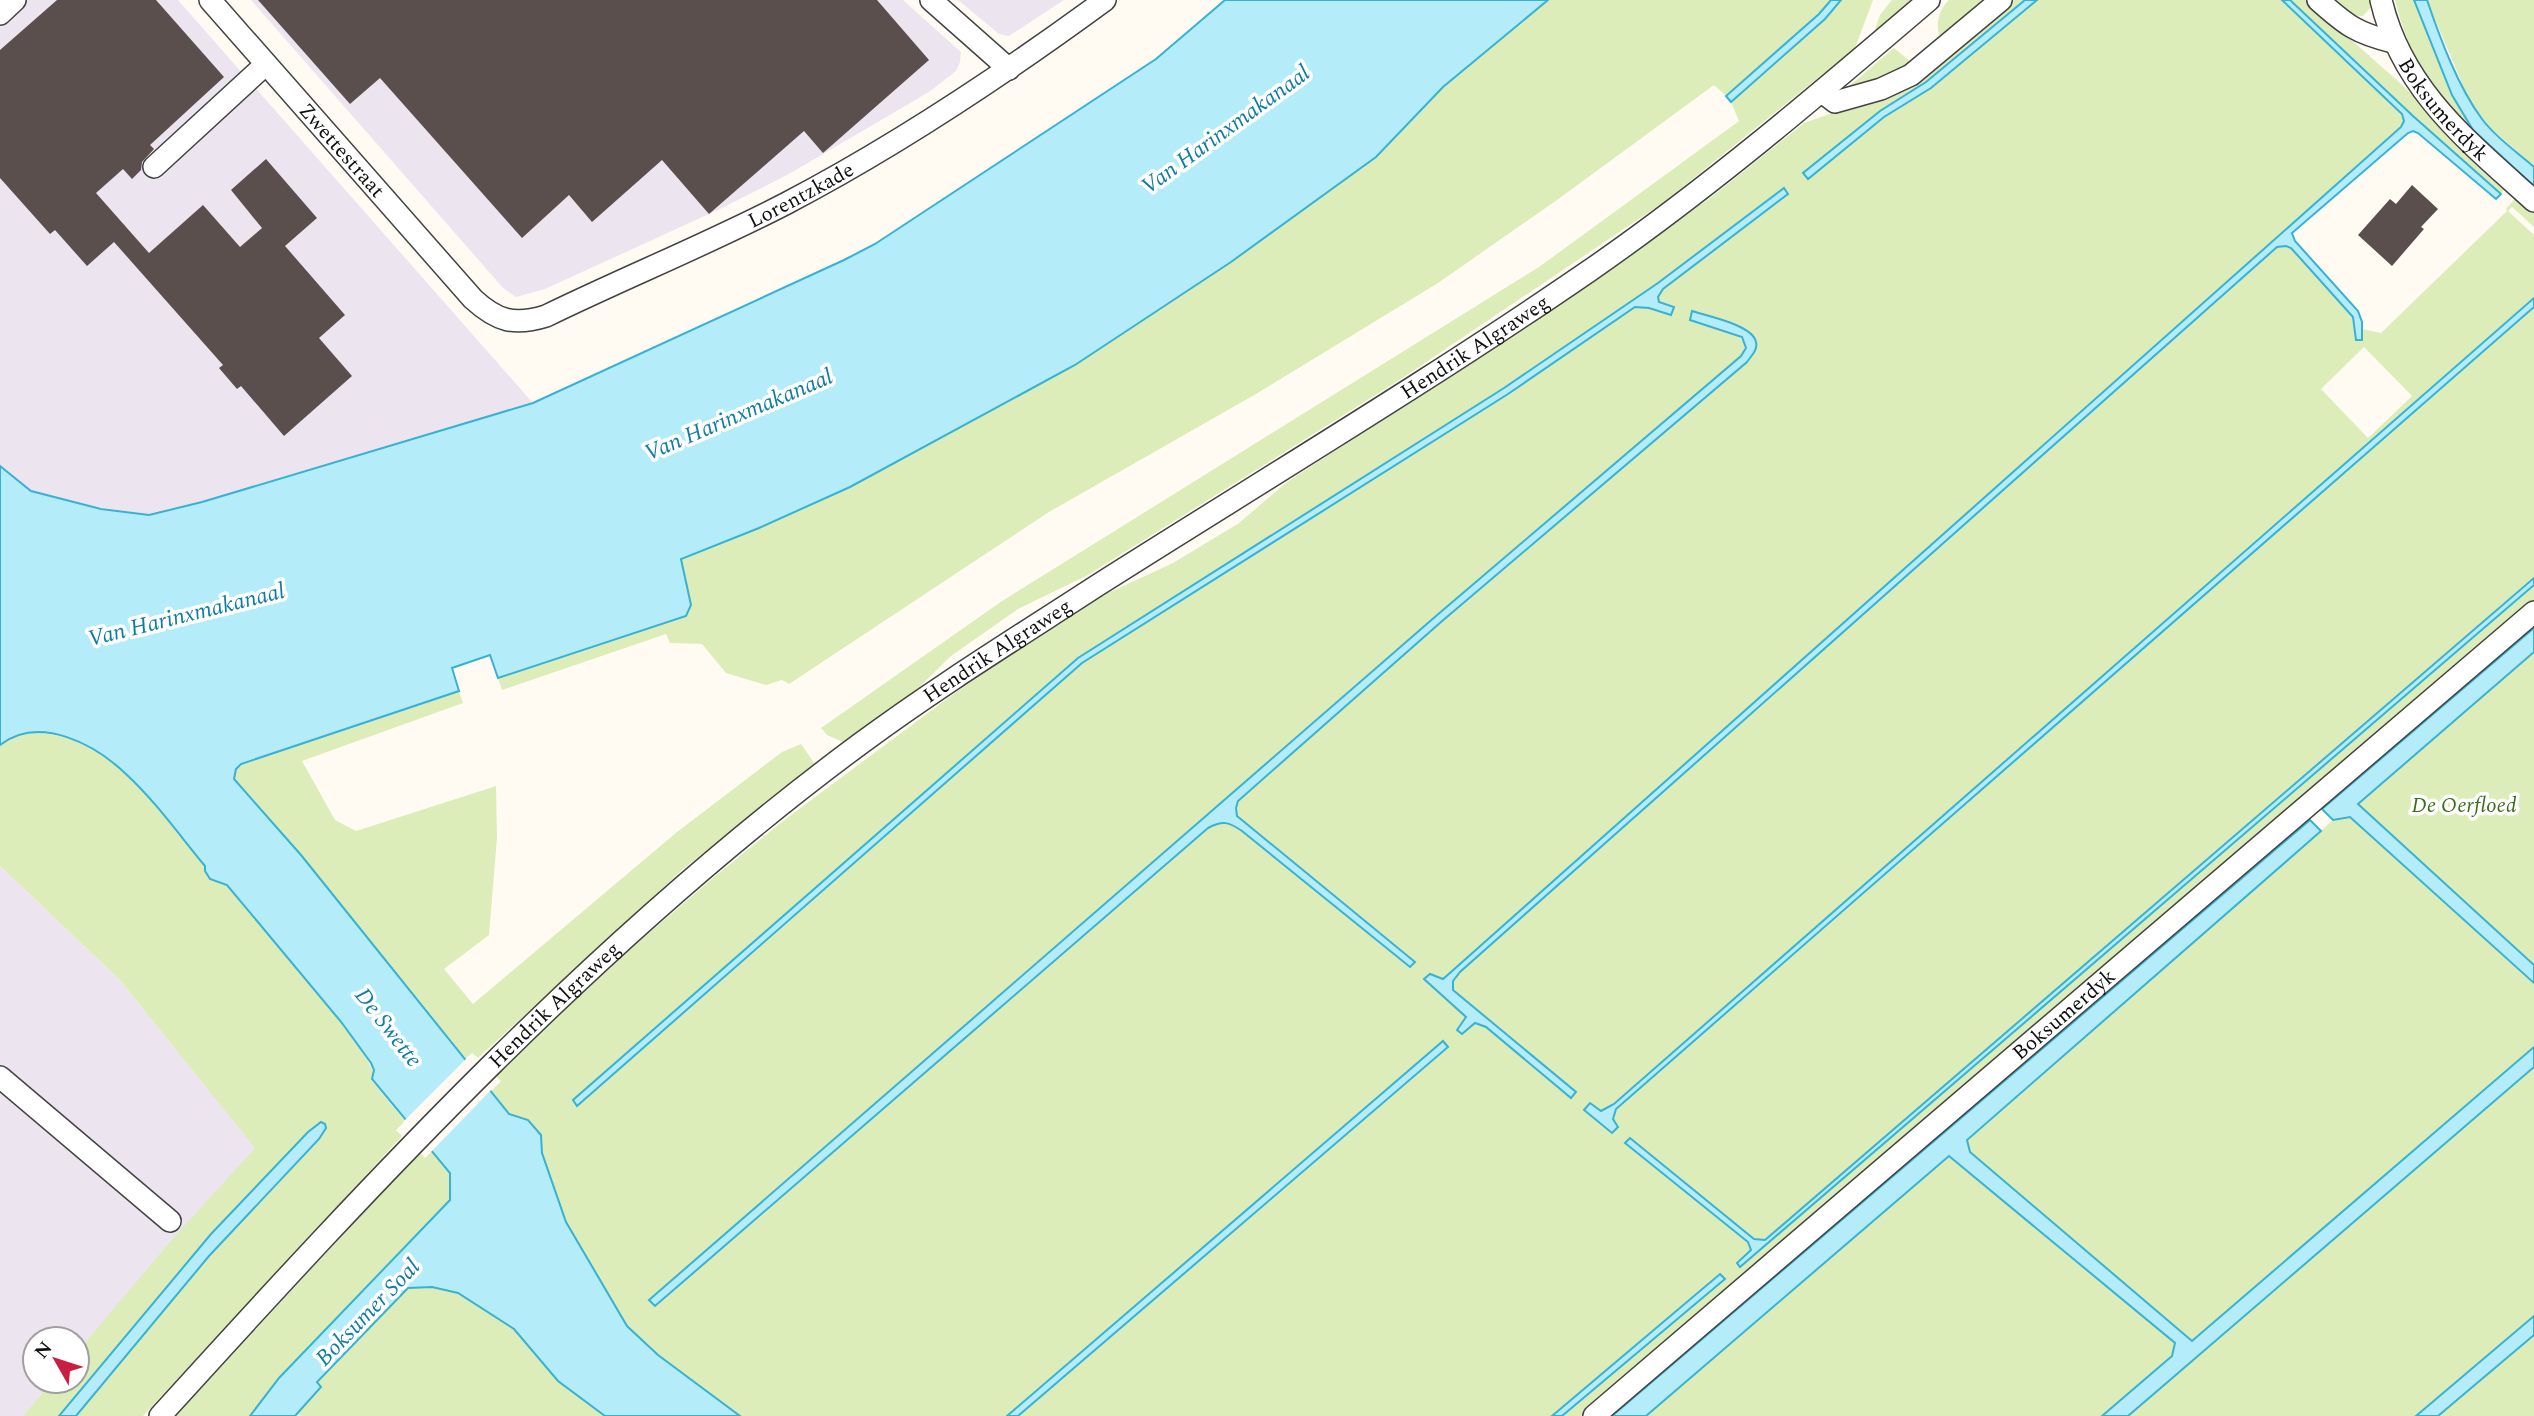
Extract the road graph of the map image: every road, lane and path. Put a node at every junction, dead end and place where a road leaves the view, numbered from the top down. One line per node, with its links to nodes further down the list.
1 (16, 0): 9 (street)
2 (931, 0): 12 (street)
3 (1105, 0): 12 (street, Lorentzkade)
4 (1929, 0): 13 (street, Hendrik Algraweg)
5 (2001, 0): 13 (street)
6 (2318, 0): 10 (street)
7 (2381, 0): 10 (street, Boksumerdyk)
8 (215, 2): 11 (street, Zwettestraat)
9 (0, 14)
10 (2393, 42): 15 (street, Boksumerdyk)
11 (266, 64): 14 (street); 16 (street, Zwettestraat)
12 (1009, 69): 16 (street, Lorentzkade)
13 (1822, 92): 20 (street, Hendrik Algraweg)
14 (154, 167)
15 (2534, 201)
16 (473, 299)
17 (2534, 612): 21 (street, Boksumerdyk)
18 (0, 1077): 19 (street)
19 (170, 1221)
20 (160, 1416)
21 (1594, 1416)

